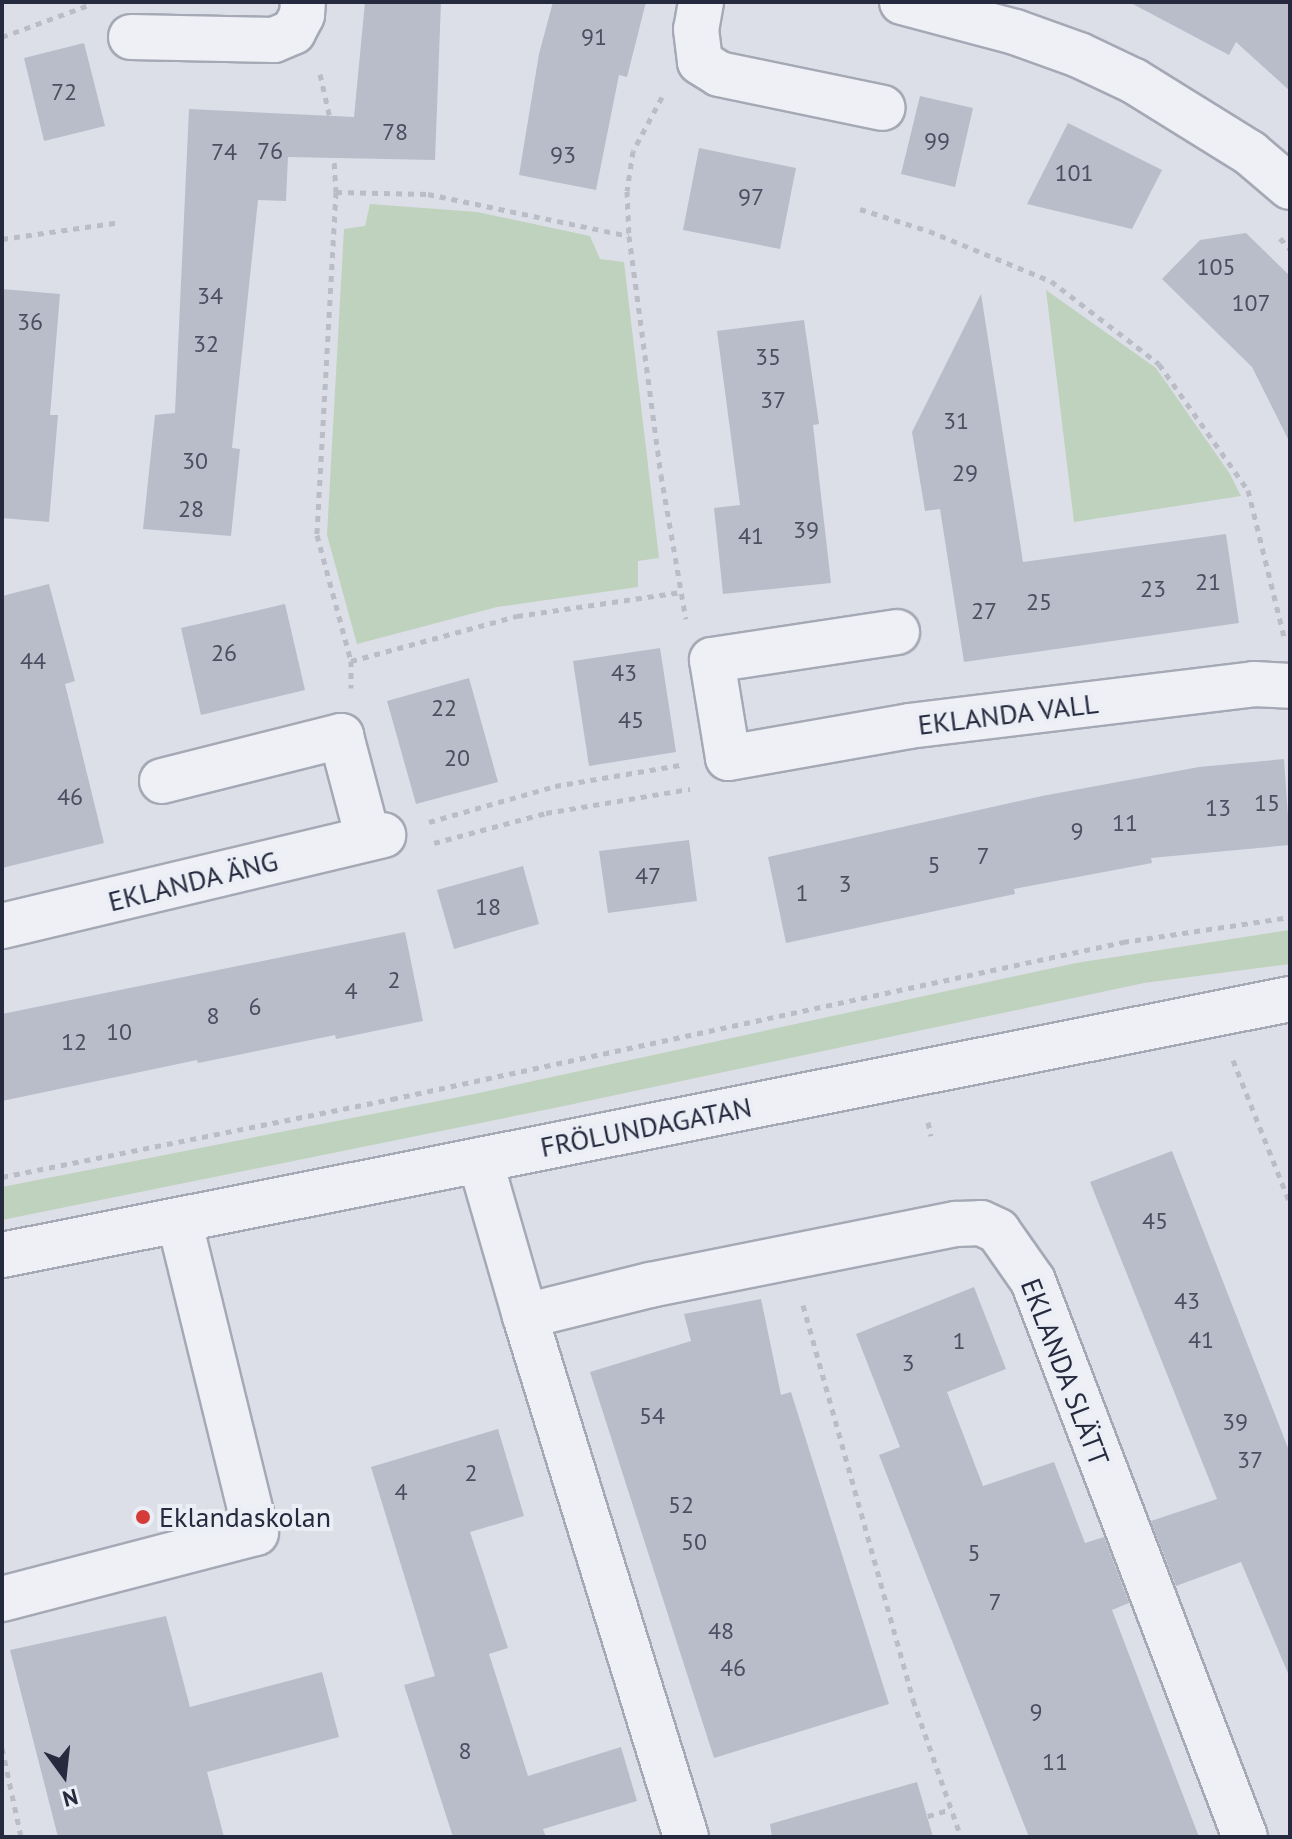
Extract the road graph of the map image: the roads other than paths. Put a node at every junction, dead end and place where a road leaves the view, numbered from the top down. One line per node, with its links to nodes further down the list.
1 (701, 2): 5 (street)
2 (902, 2): 6 (street)
3 (298, 17): 4 (street)
4 (131, 37)
5 (883, 108)
6 (1290, 187)
7 (897, 632): 8 (street, EKLANDA VALL)
8 (1288, 667)
9 (162, 781): 10 (street, EKLANDA ÄNG)
10 (2, 926)
11 (1290, 999): 12 (street, FRÖLUNDAGATAN)
12 (480, 1160): 13 (street, FRÖLUNDAGATAN); 15 (street)
13 (179, 1220): 14 (street, FRÖLUNDAGATAN); 16 (street)
14 (2, 1255)
15 (525, 1316): 17 (street); 18 (street, EKLANDA SLÄTT)
16 (2, 1599)
17 (686, 1837)
18 (1245, 1837)

